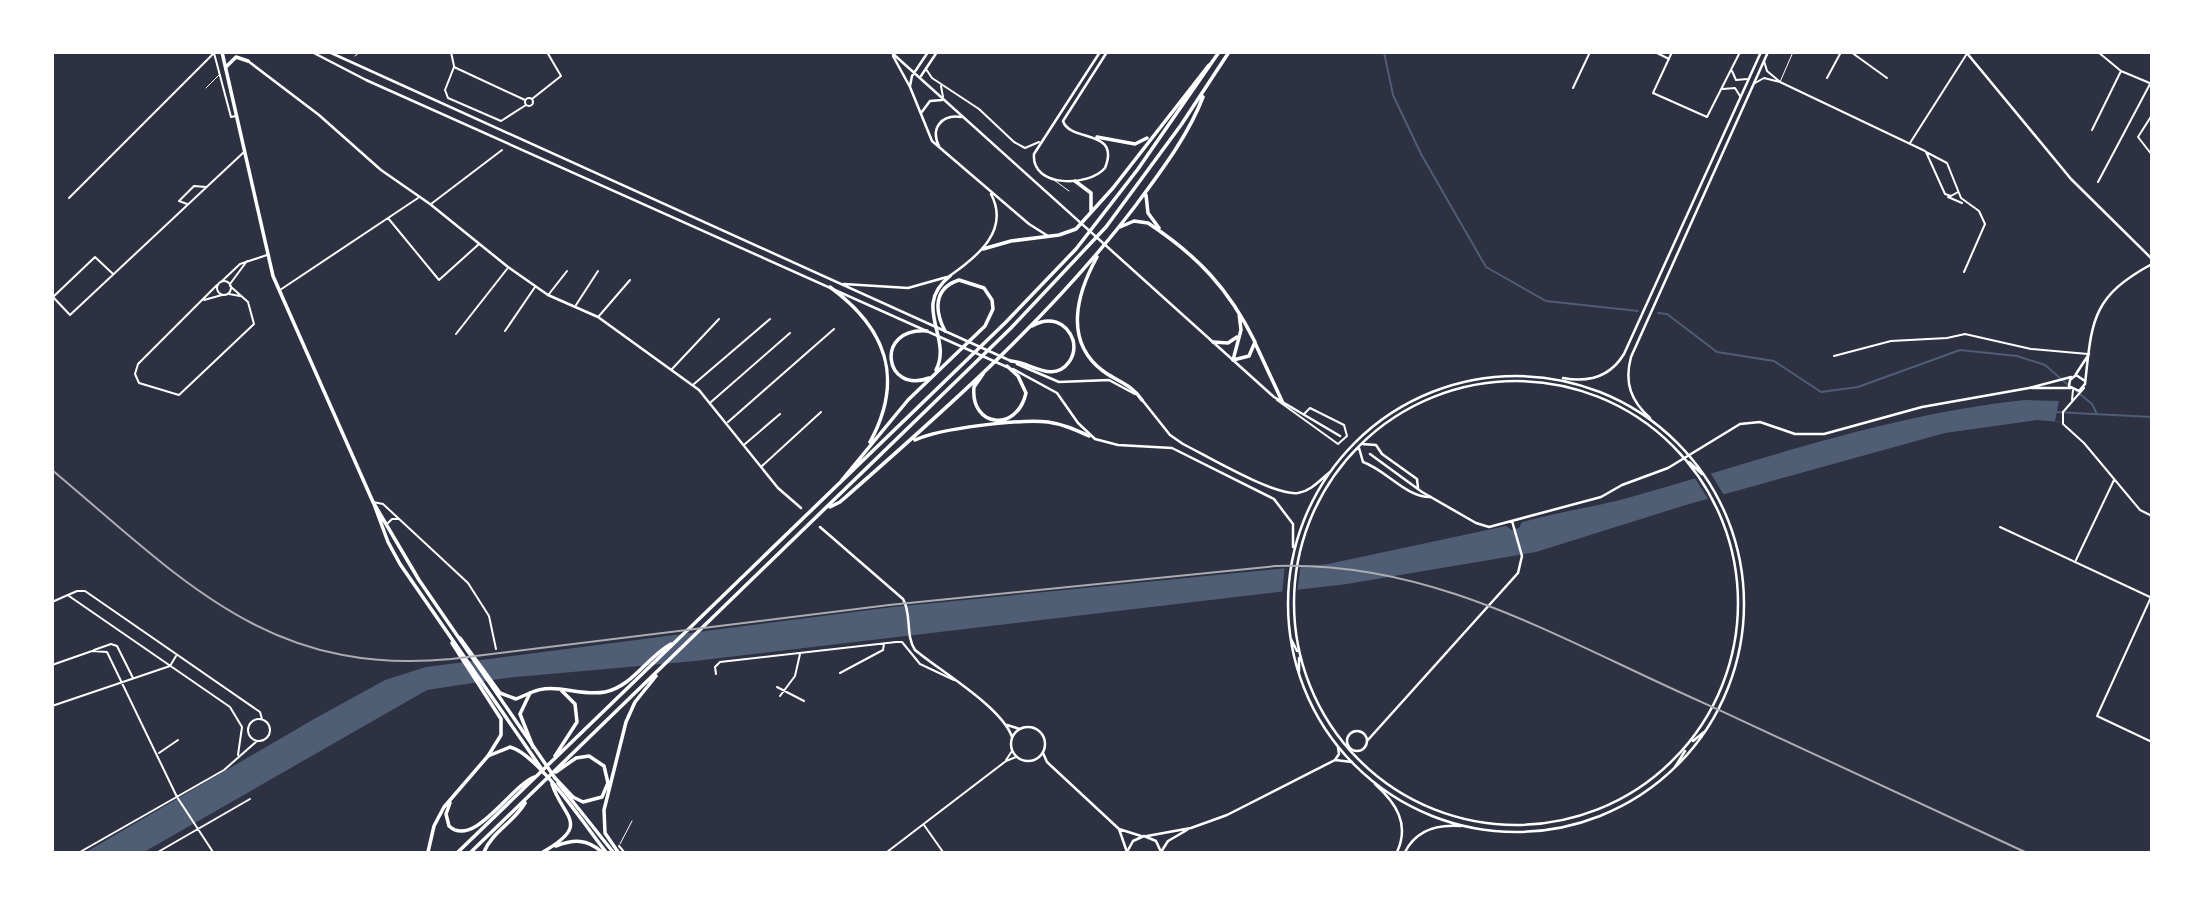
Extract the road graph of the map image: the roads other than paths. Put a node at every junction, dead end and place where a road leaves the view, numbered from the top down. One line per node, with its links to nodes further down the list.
1 (222, 52): 35 (main road)
2 (312, 52): 109 (main road)
3 (329, 52): 105 (main road)
4 (360, 52): 27 (lane)
5 (451, 52): 34 (street)
6 (547, 52): 53 (street)
7 (928, 52): 30 (main road)
8 (937, 52): 33 (main road)
9 (1100, 52): 65 (main road)
10 (1107, 52): 64 (main road)
11 (1219, 52): 31 (main road)
12 (1229, 52): 51 (main road)
13 (1590, 52): 49 (street)
14 (1655, 52): 28 (street)
15 (1672, 52): 28 (street)
16 (1740, 52): 36 (street)
17 (1761, 52): 40 (main road)
18 (1768, 52): 32 (main road)
19 (1793, 52): 45 (lane)
20 (1841, 52): 42 (street)
21 (1851, 52): 43 (street)
22 (2098, 52): 37 (street)
23 (214, 53): 39 (street); 82 (street)
24 (891, 53): 38 (main road); 48 (main road)
25 (1967, 53): 66 (street); 96 (main road)
26 (246, 54): 29 (main road)
27 (355, 56)
28 (1669, 59): 52 (street)
29 (248, 61): 35 (main road); 81 (main road)
30 (922, 61): 33 (street); 38 (main road)
31 (1213, 61): 63 (main road); 173 (main road)
32 (1764, 61): 45 (street); 46 (main road)
33 (927, 66): 41 (main road); 44 (street)
34 (454, 67): 54 (street); 57 (street)
35 (226, 68): 59 (main road)
36 (1732, 68): 40 (street); 52 (street)
37 (2121, 71): 47 (street); 62 (street)
38 (915, 72): 41 (main road); 48 (main road)
39 (220, 75): 50 (lane); 59 (street)
40 (1750, 76): 55 (main road)
41 (920, 77): 56 (main road)
42 (1826, 78)
43 (1887, 78)
44 (939, 82): 56 (street); 65 (street)
45 (1780, 82): 46 (street); 66 (street)
46 (1754, 83): 159 (main road)
47 (2151, 84): 74 (street)
48 (910, 87): 60 (main road)
49 (1573, 88)
50 (206, 89)
51 (1206, 89): 76 (main road); 178 (main road)
52 (1722, 90): 55 (street)
53 (532, 99): 54 (street); 57 (street)
54 (525, 100): 57 (street)
55 (1740, 100): 141 (main road)
56 (945, 101): 60 (main road); 61 (main road)
57 (526, 105)
58 (2151, 115): 71 (street)
59 (237, 116): 69 (main road)
60 (920, 116): 67 (main road)
61 (964, 118): 67 (main road); 129 (main road)
62 (2092, 130)
63 (1152, 135): 64 (main road); 86 (main road)
64 (1097, 137): 73 (main road)
65 (1039, 142): 72 (main road)
66 (1910, 144): 70 (street)
67 (941, 149): 77 (main road)
68 (502, 150): 84 (street)
69 (245, 152): 75 (street); 94 (main road)
70 (1926, 152): 79 (street); 80 (street)
71 (2151, 155)
72 (1052, 178): 73 (main road); 78 (lane)
73 (1075, 181): 86 (main road)
74 (2098, 182)
75 (206, 187): 85 (street); 85 (street)
76 (1147, 190): 88 (main road); 89 (main road)
77 (989, 191): 90 (main road); 92 (main road)
78 (1069, 191)
79 (1958, 192): 80 (street); 83 (street)
80 (1947, 196): 83 (street)
81 (419, 197): 84 (main road); 87 (street)
82 (69, 198)
83 (1965, 203): 100 (street)
84 (430, 204): 91 (main road)
85 (188, 205): 101 (street)
86 (1091, 215): 90 (main road)
87 (387, 218): 91 (street); 110 (street)
88 (1118, 228): 89 (main road); 93 (main road)
89 (1163, 233): 117 (main road)
90 (1048, 236): 92 (main road)
91 (479, 244): 97 (main road)
92 (983, 249): 102 (main road)
93 (1100, 251): 128 (main road); 151 (main road)
94 (269, 255): 95 (street); 110 (main road)
95 (248, 260): 104 (street); 107 (street)
96 (2151, 262): 131 (main road)
97 (508, 267): 108 (main road); 126 (street)
98 (567, 271): 113 (street)
99 (598, 271): 116 (street)
100 (1964, 272)
101 (113, 274): 101 (street)
102 (950, 276): 105 (main road); 139 (main road)
103 (630, 280): 118 (street)
104 (221, 282): 106 (street); 107 (street)
105 (838, 282): 124 (main road)
106 (217, 285): 112 (street); 115 (street)
107 (230, 286): 111 (street); 114 (street)
108 (535, 287): 113 (main road); 122 (street)
109 (830, 287): 123 (main road); 165 (main road)
110 (279, 290): 176 (main road)
111 (228, 294): 112 (street); 114 (street)
112 (222, 295): 115 (street)
113 (548, 295): 116 (main road)
114 (244, 297): 115 (street)
115 (203, 301)
116 (575, 306): 118 (main road)
117 (1239, 313): 127 (main road); 130 (main road)
118 (598, 317): 137 (main road)
119 (719, 318): 137 (street)
120 (770, 319): 145 (street)
121 (835, 329): 158 (street)
122 (505, 331)
123 (927, 331): 136 (main road); 139 (main road)
124 (945, 331): 134 (main road); 139 (main road)
125 (790, 333): 154 (street)
126 (456, 334)
127 (1239, 335): 129 (main road); 133 (main road)
128 (1019, 336): 134 (main road); 135 (main road)
129 (1213, 342): 133 (main road)
130 (1255, 342): 133 (main road); 152 (main road)
131 (2089, 354): 132 (street); 138 (main road); 143 (main road)
132 (1834, 356)
133 (1233, 360): 150 (main road)
134 (1011, 361): 151 (main road)
135 (989, 366): 136 (main road); 162 (main road)
136 (1007, 366): 160 (main road)
137 (670, 370): 145 (main road)
138 (2076, 375): 142 (main road); 143 (main road)
139 (933, 376): 165 (main road)
140 (1485, 376): 141 (main road); 144 (main road); 146 (main road)
141 (1550, 376): 159 (main road)
142 (2071, 377): 148 (main road); 149 (main road)
143 (2085, 381): 147 (main road)
144 (1451, 384): 146 (main road); 170 (main road)
145 (692, 385): 154 (main road)
146 (1468, 385): 164 (main road); 166 (main road)
147 (2084, 387): 149 (main road); 153 (street)
148 (2029, 388): 149 (main road); 181 (main road)
149 (2072, 389): 153 (street)
150 (1274, 397): 152 (main road); 157 (street)
151 (1142, 400): 170 (main road)
152 (1282, 401): 157 (main road)
153 (2071, 401): 171 (street)
154 (711, 402): 158 (main road)
155 (821, 412): 169 (street)
156 (780, 414): 163 (street)
157 (1304, 414): 161 (main road)
158 (727, 423): 163 (main road)
159 (1663, 429): 166 (main road)
160 (1089, 436): 162 (main road); 185 (main road)
161 (1339, 436)
162 (910, 442): 178 (main road)
163 (744, 445): 169 (main road)
164 (1360, 445): 174 (main road); 175 (main road); 198 (main road)
165 (863, 452): 173 (main road)
166 (1683, 453): 168 (main road); 172 (main road)
167 (1370, 454): 174 (main road)
168 (1685, 459): 172 (main road); 234 (main road)
169 (761, 467): 177 (main road)
170 (1332, 469): 185 (main road)
171 (2114, 479): 179 (street); 186 (street)
172 (1709, 482): 223 (main road)
173 (837, 487): 201 (main road)
174 (1418, 488): 175 (main road)
175 (1431, 497): 181 (main road)
176 (373, 502): 180 (street); 184 (main road); 192 (main road)
177 (801, 508)
178 (825, 510): 202 (main road)
179 (2151, 516)
180 (399, 519): 184 (street); 194 (street)
181 (1512, 521): 225 (main road)
182 (820, 527): 207 (main road)
183 (2000, 527): 186 (street)
184 (388, 528): 190 (main road)
185 (1293, 552): 191 (main road)
186 (2075, 562): 188 (street)
187 (68, 596): 189 (street); 197 (street); 200 (street)
188 (2151, 596): 217 (street)
189 (52, 602)
190 (456, 634): 212 (main road); 218 (main road)
191 (1289, 636): 198 (main road); 204 (main road)
192 (451, 638): 218 (main road); 243 (main road)
193 (883, 643): 196 (street); 203 (street); 207 (street)
194 (496, 649)
195 (92, 651): 199 (street); 206 (street); 208 (street)
196 (800, 653): 205 (street); 211 (street)
197 (177, 655): 200 (street); 219 (street)
198 (1299, 655): 204 (main road); 232 (main road)
199 (52, 665)
200 (170, 666): 206 (street); 221 (street)
201 (645, 668): 210 (main road); 246 (main road)
202 (659, 671): 254 (main road); 280 (main road)
203 (840, 673)
204 (1299, 673): 236 (main road)
205 (716, 674)
206 (134, 679): 208 (street)
207 (959, 681): 220 (main road)
208 (122, 683): 215 (street); 240 (street)
209 (777, 687): 211 (street)
210 (559, 689): 212 (main road); 246 (main road)
211 (784, 691): 213 (street); 214 (street)
212 (530, 693): 235 (main road)
213 (780, 696)
214 (804, 701)
215 (52, 706)
216 (2091, 715): 217 (lane)
217 (2097, 716): 233 (street)
218 (508, 717): 235 (main road); 244 (main road)
219 (262, 719): 224 (street); 230 (street)
220 (1006, 724): 222 (main road); 228 (main road)
221 (243, 727): 224 (street); 227 (street)
222 (1020, 729): 228 (main road); 239 (main road)
223 (1708, 729): 234 (main road); 252 (main road)
224 (248, 731): 227 (street); 230 (street)
225 (1372, 732): 226 (main road); 231 (main road)
226 (1363, 733): 231 (main road); 237 (main road)
227 (244, 735): 241 (street)
228 (1012, 737): 238 (main road)
229 (178, 740): 240 (street)
230 (257, 741): 241 (street)
231 (1367, 741): 237 (main road)
232 (1340, 742): 237 (main road); 242 (main road)
233 (2151, 742)
234 (1689, 744): 242 (main road); 252 (main road)
235 (533, 747): 244 (main road)
236 (1338, 747): 249 (main road); 251 (main road)
237 (1349, 748): 242 (main road)
238 (1012, 751): 245 (main road); 248 (street)
239 (1043, 752): 247 (main road); 250 (main road)
240 (157, 754): 257 (street)
241 (238, 755): 257 (street)
242 (1353, 755)
243 (488, 756): 244 (main road); 260 (main road)
244 (534, 757): 254 (main road); 254 (main road)
245 (1016, 757): 247 (main road); 248 (street)
246 (553, 760): 253 (main road)
247 (1035, 760): 250 (main road)
248 (1006, 761): 262 (street)
249 (1335, 761): 251 (main road); 264 (main road)
250 (1047, 762): 266 (main road)
251 (1352, 762): 255 (main road)
252 (1672, 772): 263 (main road)
253 (536, 777): 260 (main road); 275 (main road)
254 (554, 777): 254 (main road); 256 (main road); 259 (main road); 270 (main road)
255 (1370, 779): 263 (main road); 286 (main road)
256 (560, 788): 279 (main road); 280 (main road)
257 (177, 797): 265 (street); 271 (street)
258 (250, 799): 265 (street)
259 (527, 799): 276 (main road); 277 (main road)
260 (452, 800): 274 (main road)
261 (632, 821): 269 (lane)
262 (923, 824): 282 (street); 283 (street)
263 (1470, 827): 287 (main road)
264 (1191, 828): 268 (main road); 285 (main road)
265 (198, 829): 272 (street); 273 (street)
266 (1119, 829): 267 (main road); 284 (main road)
267 (1142, 836): 268 (main road); 284 (main road)
268 (1147, 836): 285 (main road)
269 (619, 846): 281 (street)
270 (551, 848): 278 (main road); 279 (main road)
271 (80, 852)
272 (158, 852)
273 (214, 852)
274 (428, 852)
275 (458, 852)
276 (471, 852)
277 (484, 852)
278 (543, 852)
279 (604, 852)
280 (616, 852)
281 (624, 852)
282 (887, 852)
283 (943, 852)
284 (1127, 852)
285 (1161, 852)
286 (1397, 852)
287 (1405, 852)

